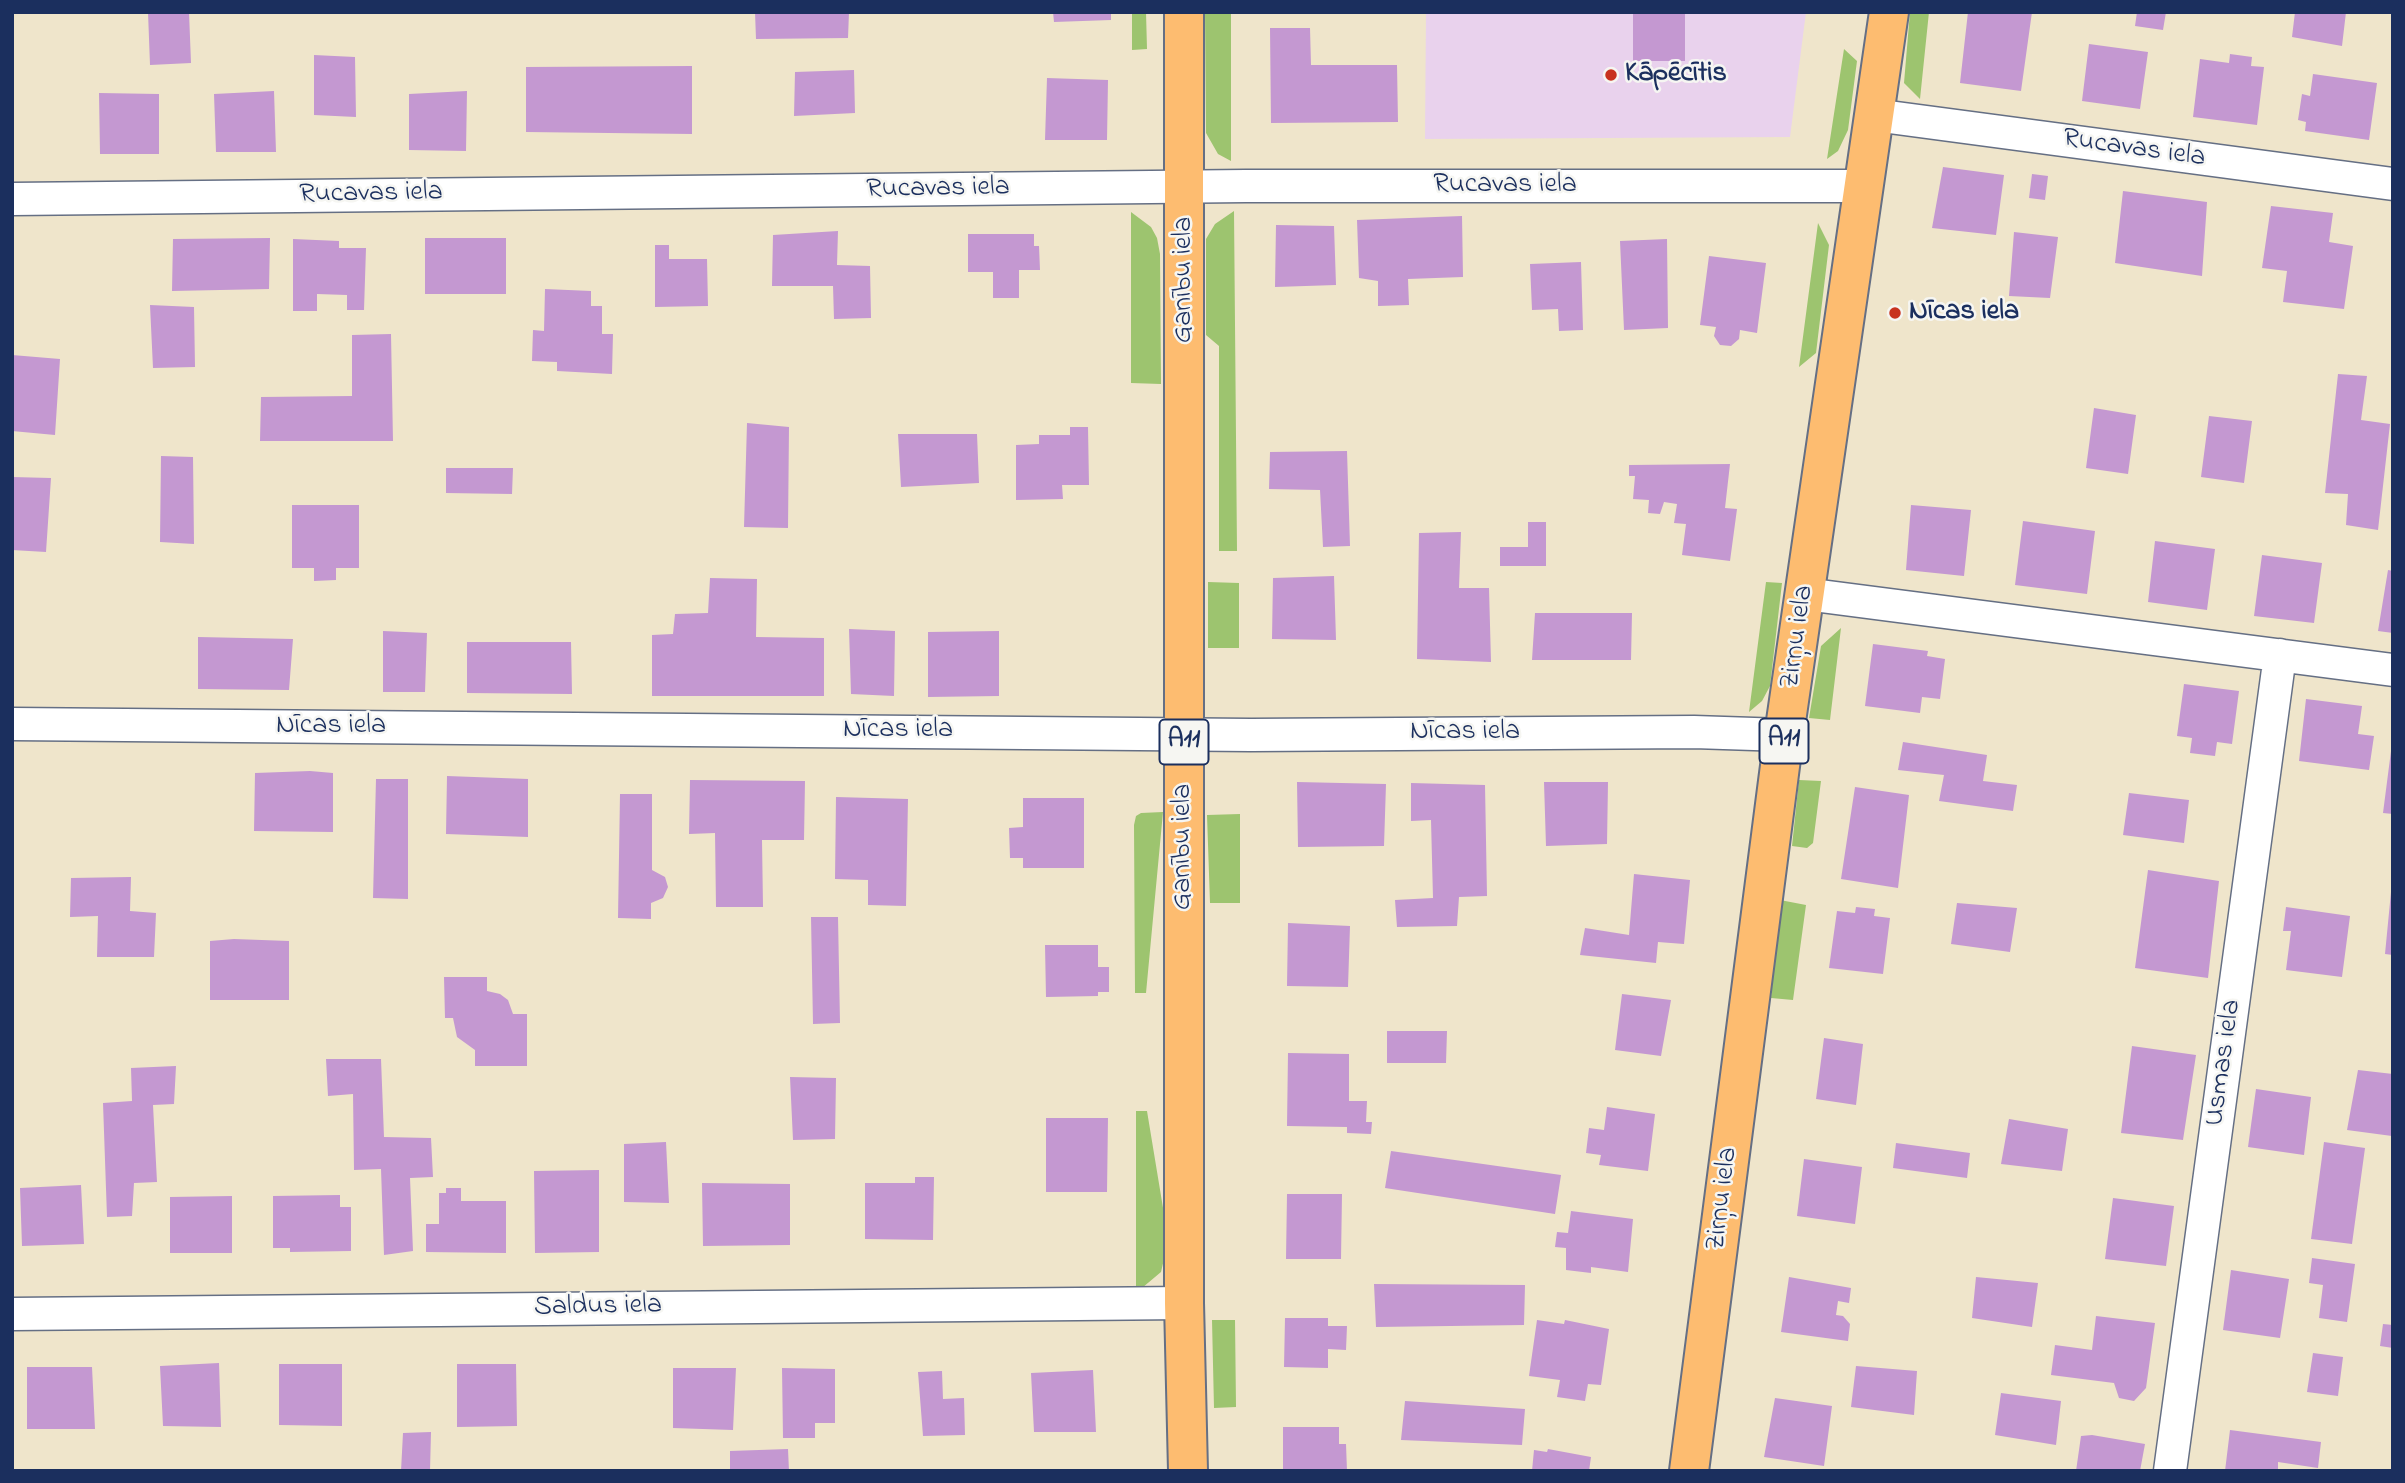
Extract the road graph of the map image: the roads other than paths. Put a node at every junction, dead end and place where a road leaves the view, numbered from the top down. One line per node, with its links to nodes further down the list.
1 (1184, 12): 6 (highway, Ganību iela / A11)
2 (1889, 12): 3 (highway, Zirņu iela / A11)
3 (1874, 116): 4 (street, Rucavas iela); 5 (highway, Zirņu iela / A11)
4 (2393, 184)
5 (1864, 186): 6 (street, Rucavas iela); 8 (highway, Zirņu iela / A11)
6 (1185, 187): 7 (street, Rucavas iela); 12 (highway, Ganību iela / A11)
7 (12, 199)
8 (1805, 594): 9 (street); 13 (highway, Zirņu iela / A11)
9 (2280, 655): 10 (street); 18 (street, Usmas iela)
10 (2393, 670)
11 (12, 724): 12 (street, Nīcas iela)
12 (1184, 734): 13 (street, Nīcas iela); 14 (highway, Ganību iela / A11)
13 (1784, 735): 17 (highway, Zirņu iela / A11)
14 (1184, 1303): 15 (street, Saldus iela); 16 (highway, Ganību iela / A11)
15 (12, 1314)
16 (1188, 1471)
17 (1689, 1471)
18 (2170, 1471)

